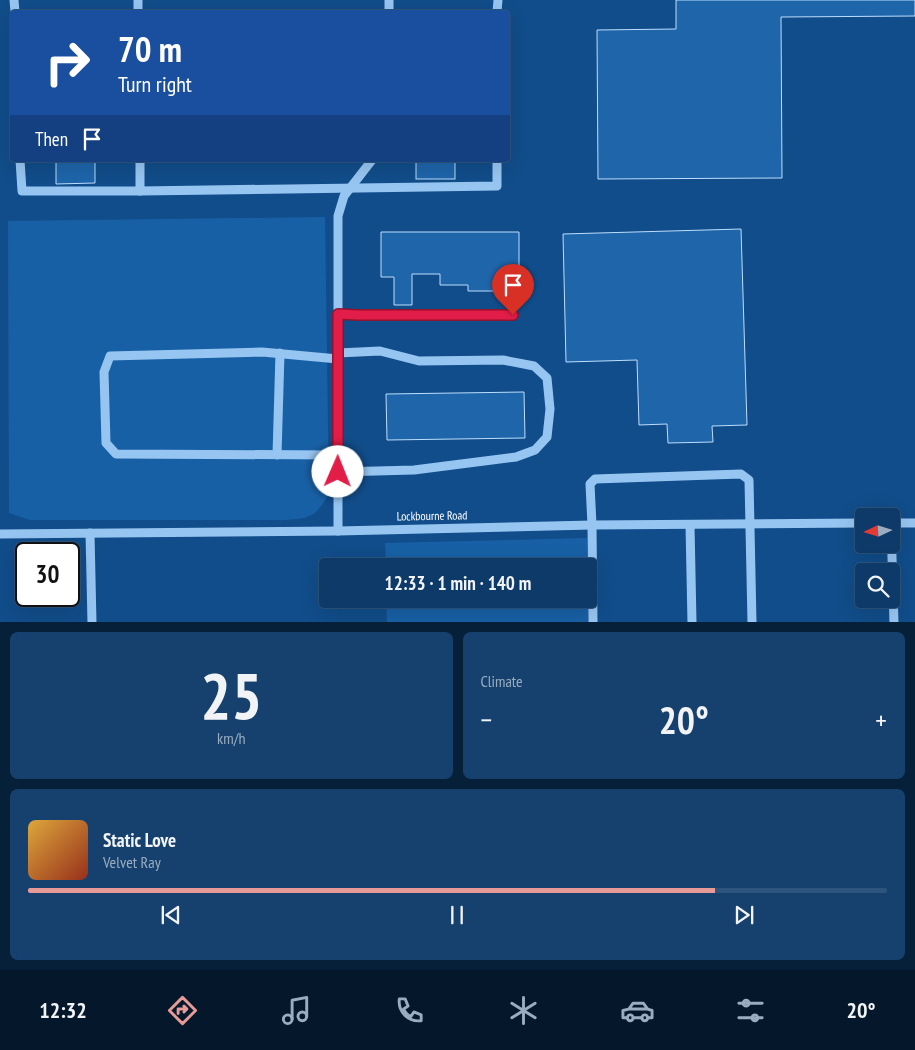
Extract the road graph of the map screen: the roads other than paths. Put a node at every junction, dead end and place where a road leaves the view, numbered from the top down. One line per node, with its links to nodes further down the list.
1 (20, 162): 6 (street)
2 (140, 162): 6 (street)
3 (371, 162): 5 (street)
4 (497, 162): 5 (street)
5 (352, 187): 6 (street); 7 (street)
6 (140, 191)
7 (338, 314): 8 (street); 10 (street)
8 (513, 315)
9 (280, 353): 10 (street); 12 (street); 12 (street)
10 (338, 356): 11 (street); 13 (street)
11 (338, 455): 12 (street); 13 (street)
12 (278, 456)
13 (338, 472): 20 (street)
14 (915, 523): 18 (street)
15 (690, 524): 16 (street, Lockbourne Road); 19 (street, Lockbourne Road); 26 (street)
16 (750, 524): 17 (street, Lockbourne Road); 19 (street); 27 (street)
17 (855, 524)
18 (900, 524)
19 (592, 525): 20 (street, Lockbourne Road); 25 (street)
20 (338, 531): 21 (street, Lockbourne Road)
21 (90, 533): 22 (street, Lockbourne Road); 24 (street)
22 (0, 534)
23 (892, 553): 28 (street)
24 (92, 622)
25 (593, 622)
26 (692, 622)
27 (752, 622)
28 (894, 622)

